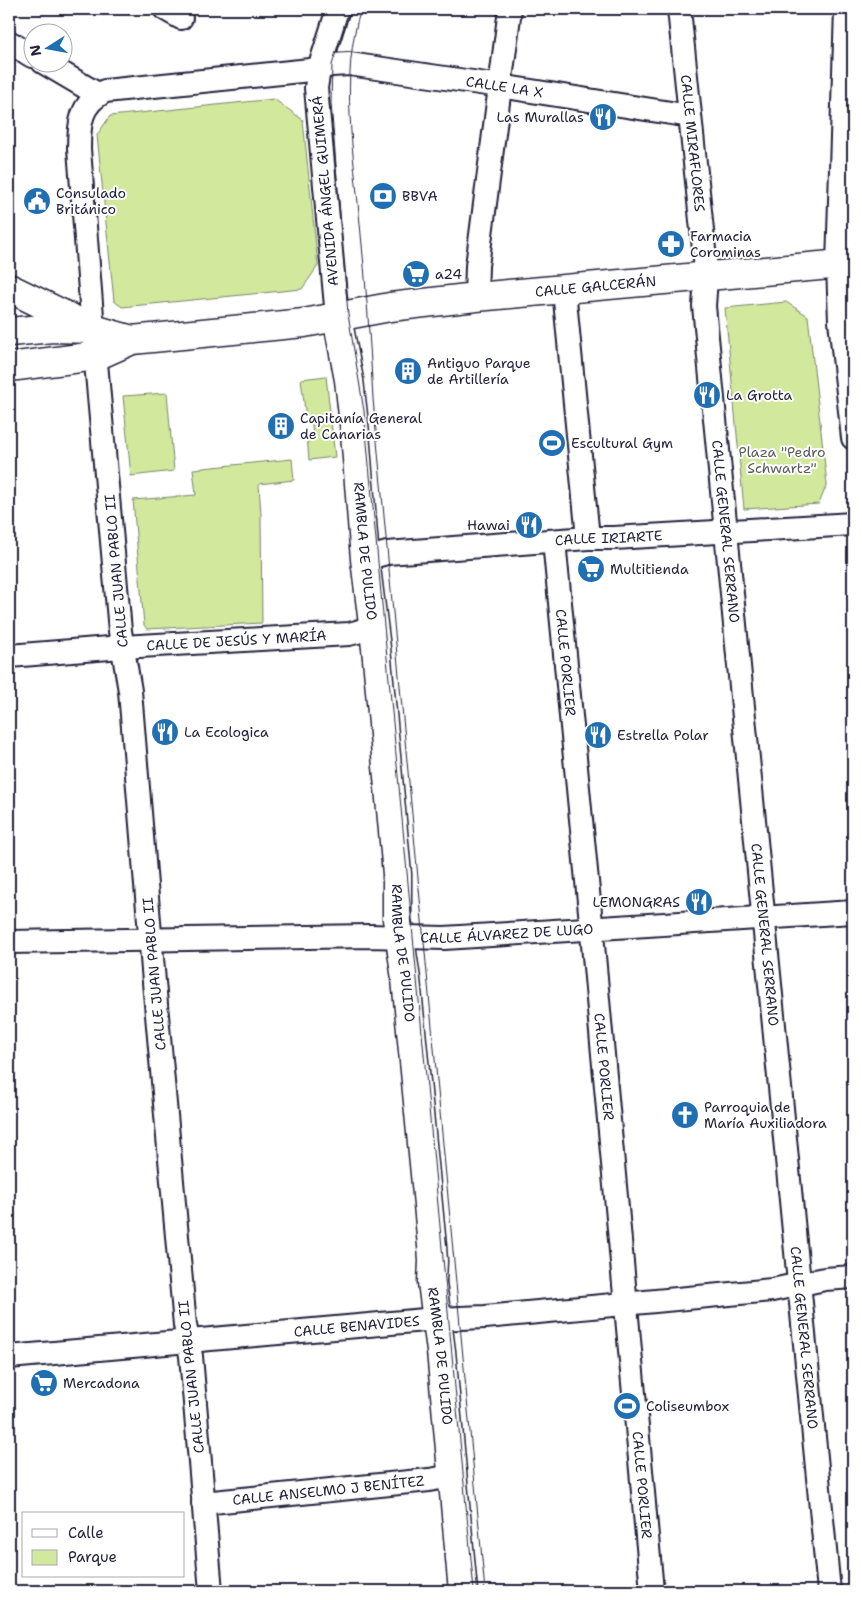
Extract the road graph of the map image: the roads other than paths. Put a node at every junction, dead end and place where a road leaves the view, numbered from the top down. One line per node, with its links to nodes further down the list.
1 (324, 9): 8 (street)
2 (338, 9): 8 (street, AVENIDA ÁNGEL GUIMERÁ)
3 (510, 9): 10 (street)
4 (680, 9): 12 (street, CALLE MIRAFLORES)
5 (846, 9): 13 (street)
6 (9, 42): 7 (street)
7 (22, 50)
8 (309, 70): 10 (street, CALLE LA X); 11 (street, CALLE LA X); 18 (street, AVENIDA ÁNGEL GUIMERÁ)
9 (61, 72): 11 (street)
10 (500, 86): 12 (street, CALLE LA X); 17 (street)
11 (99, 94): 19 (street, CALLE JUAN PABLO II)
12 (690, 116): 14 (street, CALLE MIRAFLORES)
13 (846, 264): 14 (street, CALLE GALCERÁN); 24 (street)
14 (706, 278): 16 (street, CALLE GALCERÁN); 26 (street, CALLE GENERAL SERRANO)
15 (9, 288): 19 (street)
16 (564, 290): 17 (street, CALLE GALCERÁN); 27 (street)
17 (476, 297): 18 (street, CALLE GALCERÁN)
18 (337, 317): 21 (street, CALLE GALCERÁN); 29 (street, RAMBLA DE PULIDO)
19 (93, 329): 20 (street); 21 (street); 22 (street, CALLE JUAN PABLO II)
20 (9, 332)
21 (132, 340): 22 (street)
22 (96, 356): 23 (street); 31 (street, CALLE JUAN PABLO II)
23 (9, 367)
24 (853, 438)
25 (853, 524): 26 (street, CALLE IRIARTE)
26 (726, 532): 27 (street, CALLE IRIARTE); 34 (street, CALLE GENERAL SERRANO)
27 (588, 538): 28 (street, CALLE IRIARTE)
28 (554, 541): 29 (street, CALLE IRIARTE); 35 (street, CALLE PORLIER)
29 (366, 559): 30 (street, RAMBLA DE PULIDO)
30 (373, 626): 31 (street, CALLE DE JESÚS Y MARÍA); 36 (street, RAMBLA DE PULIDO)
31 (122, 646): 32 (street, CALLE DE JESÚS Y MARÍA); 37 (street, CALLE JUAN PABLO II)
32 (9, 656)
33 (853, 912): 34 (street, CALLE ÁLVAREZ DE LUGO)
34 (765, 919): 35 (street, CALLE ÁLVAREZ DE LUGO); 40 (street, CALLE GENERAL SERRANO)
35 (591, 928): 36 (street, CALLE ÁLVAREZ DE LUGO); 41 (street, CALLE PORLIER)
36 (400, 937): 37 (street, CALLE ÁLVAREZ DE LUGO); 42 (street, RAMBLA DE PULIDO)
37 (151, 940): 38 (street, CALLE ÁLVAREZ DE LUGO); 43 (street, CALLE JUAN PABLO II)
38 (9, 942)
39 (853, 1277): 40 (street, CALLE BENAVIDES)
40 (798, 1285): 41 (street, CALLE BENAVIDES); 50 (street, CALLE GENERAL SERRANO)
41 (625, 1304): 42 (street, CALLE BENAVIDES); 49 (street, CALLE PORLIER)
42 (436, 1319): 43 (street, CALLE BENAVIDES); 45 (street, RAMBLA DE PULIDO)
43 (188, 1341): 44 (street, CALLE BENAVIDES); 46 (street, CALLE JUAN PABLO II)
44 (9, 1357)
45 (452, 1472): 46 (street, CALLE ANSELMO J BENÍTEZ); 48 (street, RAMBLA DE PULIDO)
46 (203, 1503): 47 (street, CALLE JUAN PABLO II)
47 (211, 1591)
48 (463, 1591)
49 (652, 1591)
50 (829, 1591)

